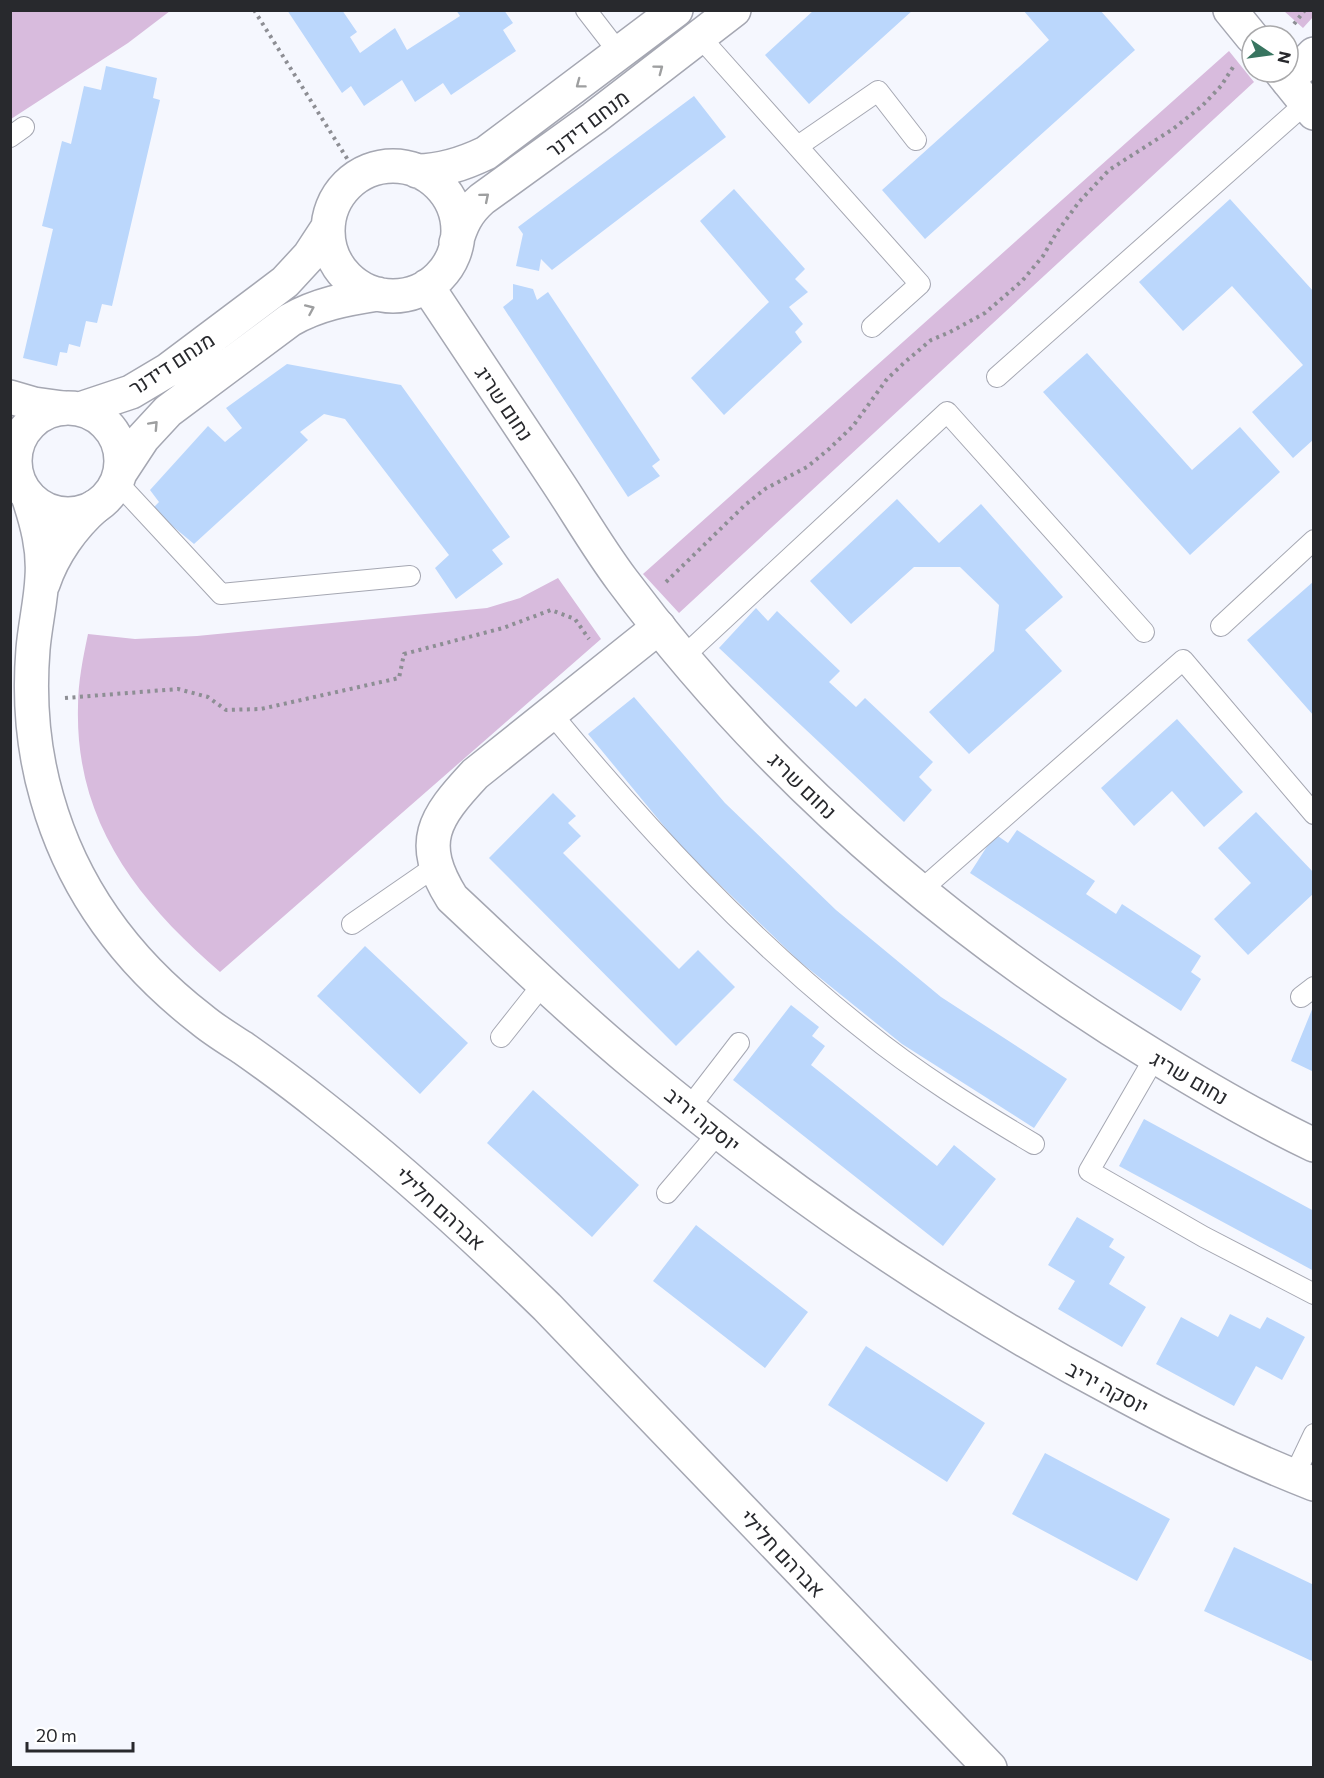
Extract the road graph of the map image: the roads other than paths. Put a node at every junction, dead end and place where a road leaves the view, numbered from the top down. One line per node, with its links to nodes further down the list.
1 (586, 10): 5 (lane)
2 (676, 10): 5 (street, מנחם דידנר)
3 (734, 10): 4 (street, מנחם דידנר)
4 (700, 37): 9 (lane); 12 (street, מנחם דידנר, one-way to 4)
5 (620, 54): 10 (street, מנחם דידנר, one-way to 10)
6 (1314, 54): 7 (street)
7 (1297, 92): 16 (lane)
8 (916, 140): 9 (lane)
9 (798, 146): 15 (lane)
10 (417, 171): 11 (street); 12 (street)
11 (328, 227): 14 (street); 18 (street, מנחם דידנר)
12 (455, 245): 13 (street)
13 (427, 286): 14 (street); 25 (street, נחום שריג)
14 (378, 294): 20 (street, מנחם דידנר, one-way to 14)
15 (872, 327)
16 (997, 377)
17 (10, 397): 18 (street)
18 (72, 408): 19 (street); 20 (street)
19 (18, 475): 21 (street); 24 (street, אברהם חלילי)
20 (119, 477): 21 (street); 23 (lane)
21 (96, 506): 24 (street, אברהם חלילי)
22 (1314, 540): 26 (lane)
23 (410, 576)
24 (40, 597): 46 (street, אברהם חלילי)
25 (651, 616): 28 (street, נחום שריג); 29 (street, יוסקה יריב)
26 (1221, 627)
27 (1144, 632): 28 (lane)
28 (683, 657): 32 (street, נחום שריג)
29 (551, 713): 31 (street, יוסקה יריב); 40 (lane)
30 (1314, 814): 32 (lane)
31 (436, 866): 33 (lane); 34 (street, יוסקה יריב)
32 (920, 891): 37 (street, נחום שריג)
33 (352, 924)
34 (543, 984): 35 (lane); 38 (street, יוסקה יריב)
35 (501, 1037)
36 (739, 1042): 38 (lane)
37 (1155, 1057): 41 (street, נחום שריג); 43 (lane)
38 (688, 1108): 39 (street, יוסקה יריב)
39 (719, 1132): 42 (lane); 45 (street, יוסקה יריב)
40 (1034, 1144)
41 (1314, 1145)
42 (667, 1193)
43 (1314, 1294)
44 (1314, 1434): 45 (lane)
45 (1304, 1480)
46 (990, 1767)

